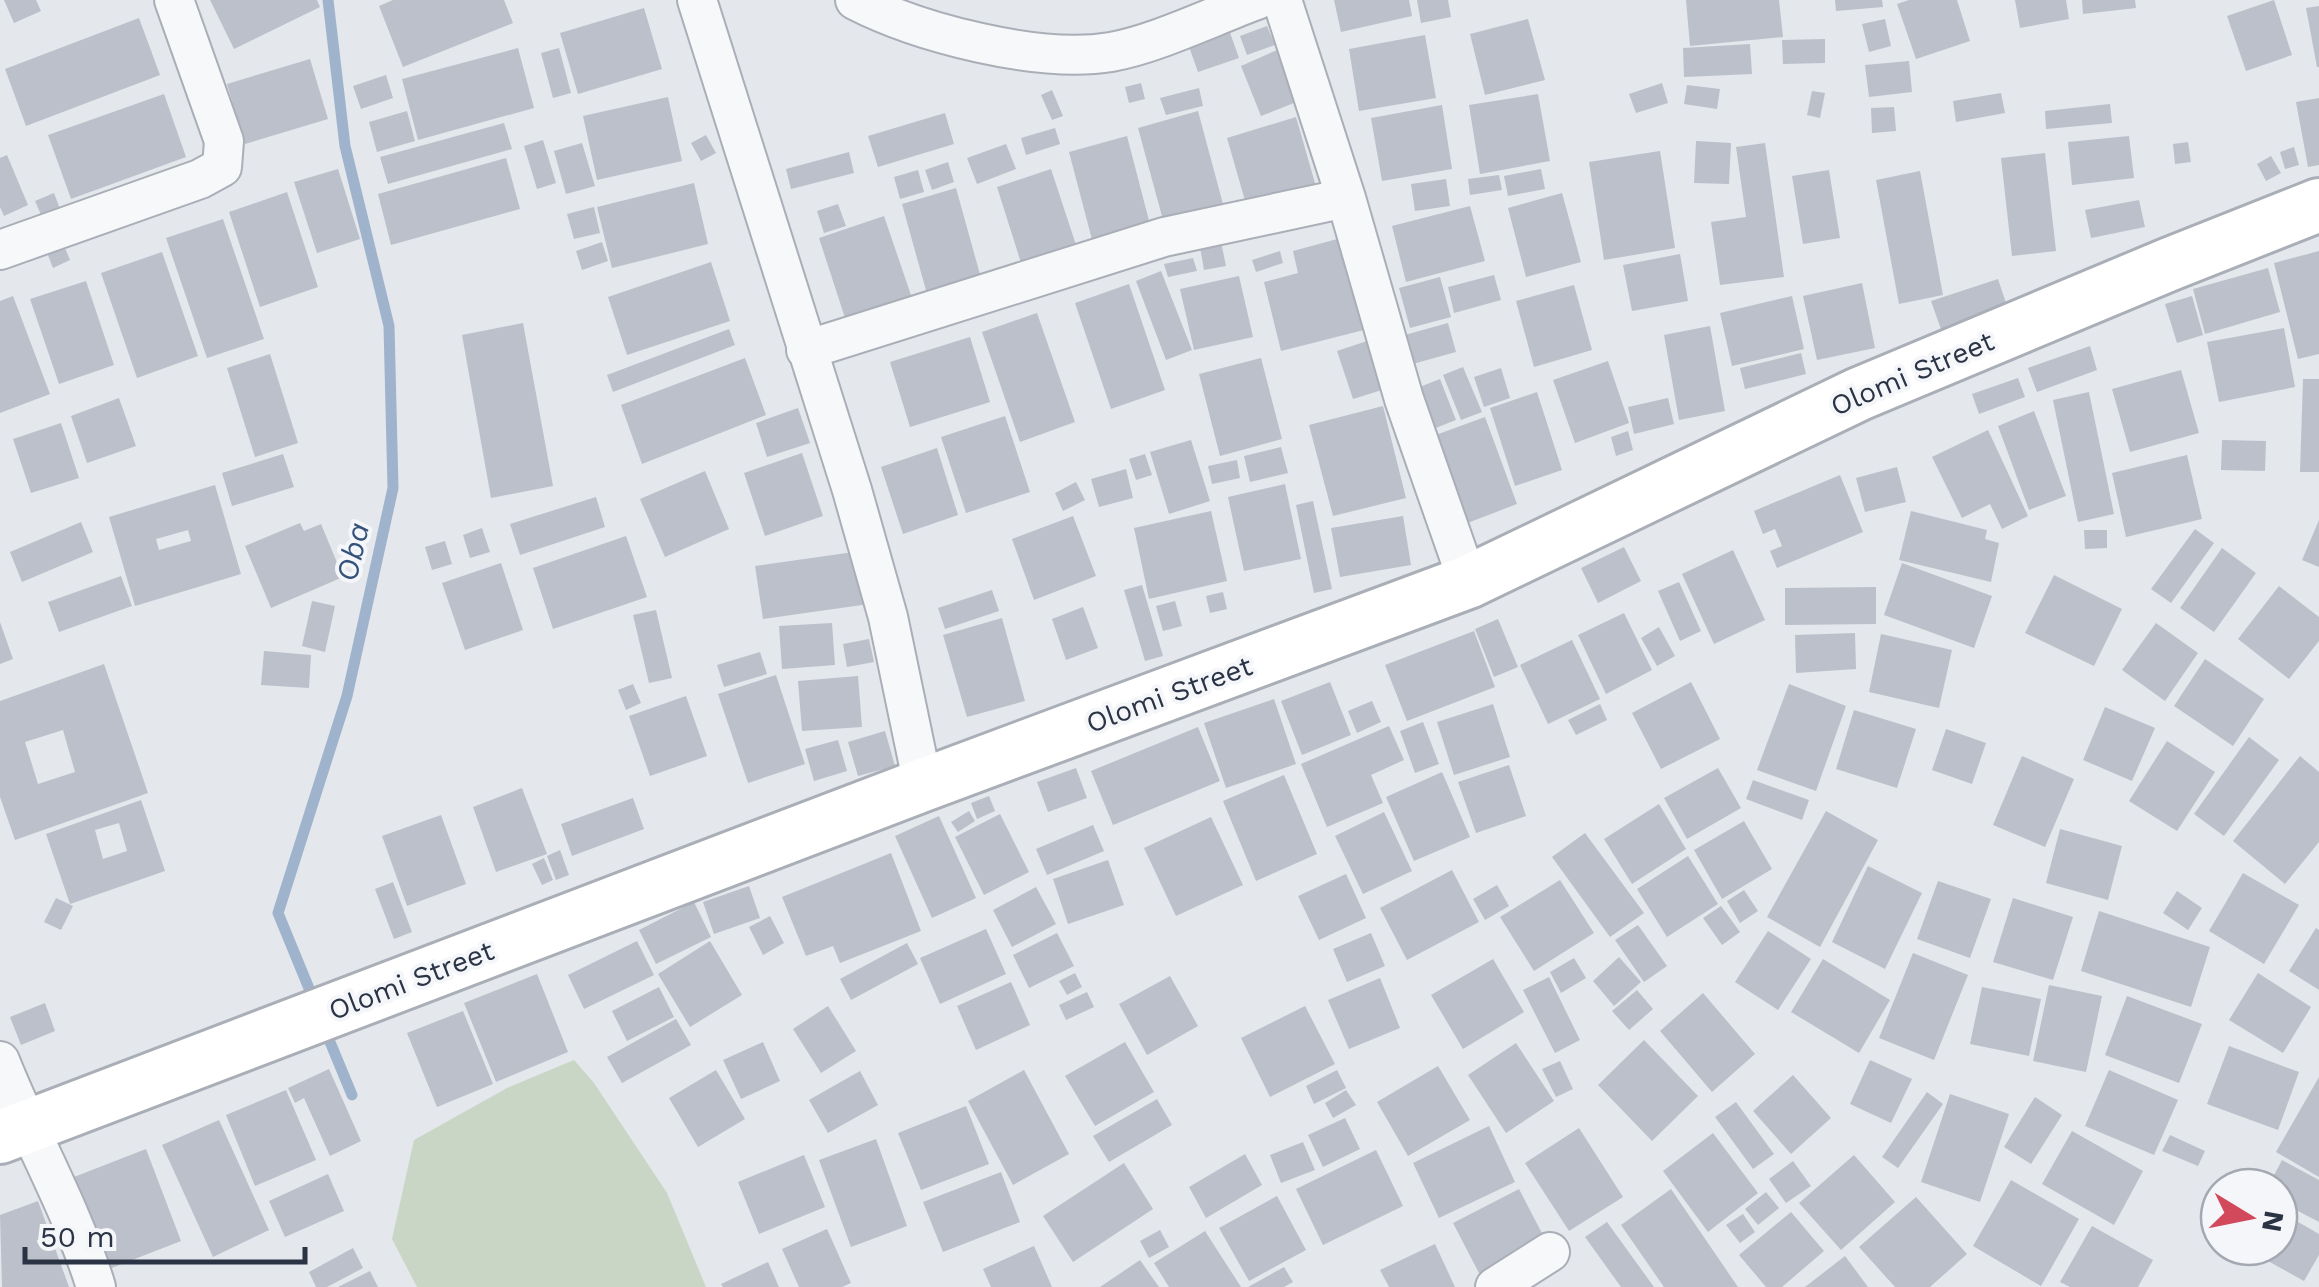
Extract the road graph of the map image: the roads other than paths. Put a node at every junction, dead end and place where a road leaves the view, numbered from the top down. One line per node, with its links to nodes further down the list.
1 (174, 0): 8 (street)
2 (697, 0): 9 (street)
3 (855, 0): 4 (street)
4 (1257, 0)
5 (1282, 0): 6 (street)
6 (1346, 198): 9 (street); 10 (street)
7 (2319, 205): 10 (main road, Olomi Street)
8 (0, 250)
9 (806, 350): 11 (street)
10 (1468, 582): 11 (main road, Olomi Street)
11 (923, 785): 13 (main road, Olomi Street)
12 (0, 1061): 13 (street)
13 (13, 1132): 15 (street)
14 (1550, 1252): 16 (street)
15 (96, 1287)
16 (1495, 1287)

